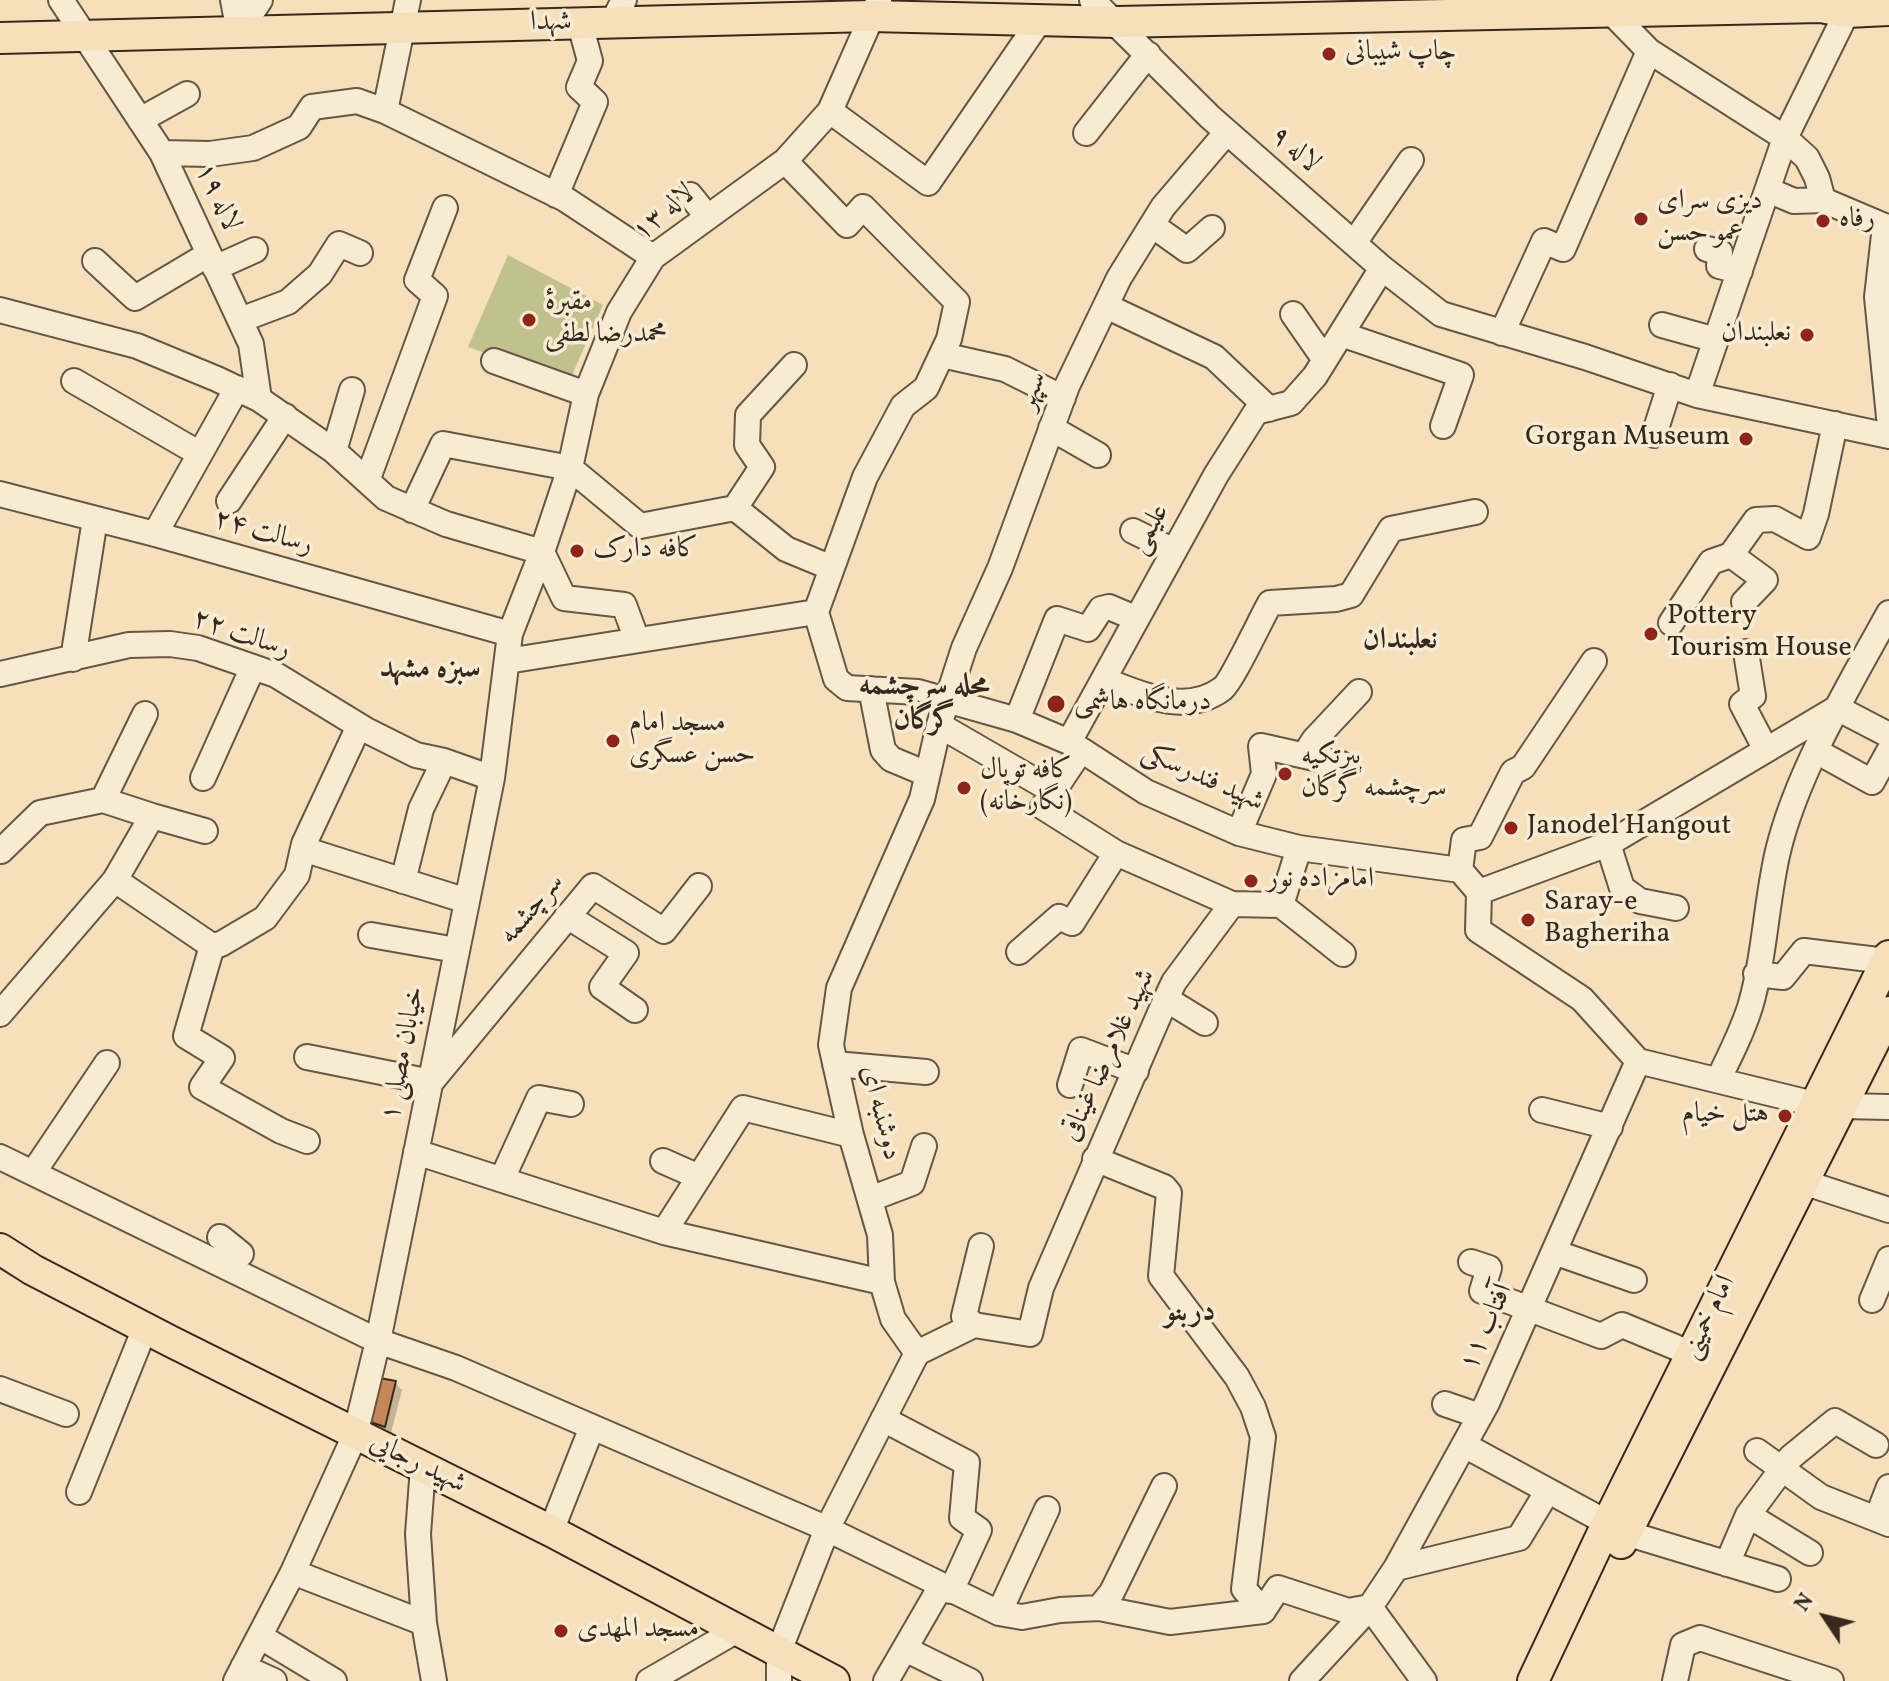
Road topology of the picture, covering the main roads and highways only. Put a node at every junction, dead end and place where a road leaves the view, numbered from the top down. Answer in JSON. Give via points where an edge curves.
{"nodes":[{"id":1,"x":1717,"y":5,"type":"edge"},
{"id":2,"x":1534,"y":7,"type":"edge"},
{"id":3,"x":1839,"y":7,"type":"edge"},
{"id":4,"x":875,"y":8,"type":"edge"},
{"id":5,"x":1251,"y":10,"type":"edge"},
{"id":6,"x":1889,"y":10,"type":"edge"},
{"id":7,"x":618,"y":12,"type":"edge"},
{"id":8,"x":406,"y":14,"type":"edge"},
{"id":9,"x":0,"y":38,"type":"edge"},
{"id":10,"x":1888,"y":959,"type":"edge"},
{"id":11,"x":1889,"y":1012,"type":"edge"},
{"id":12,"x":1831,"y":1108,"type":"junction"},
{"id":13,"x":0,"y":1249,"type":"edge"},
{"id":14,"x":33,"y":1270,"type":"junction"},
{"id":15,"x":0,"y":1281,"type":"edge"},
{"id":16,"x":1617,"y":1528,"type":"junction"},
{"id":17,"x":779,"y":1666,"type":"edge"},
{"id":18,"x":834,"y":1681,"type":"edge"},
{"id":19,"x":1533,"y":1681,"type":"edge"},
{"id":20,"x":1552,"y":1681,"type":"edge"}],
"edges":[{"from":1,"to":2,"type":"main road","name":"شهدا","via":[[1611,12]]},
{"from":1,"to":3,"type":"main road","name":"شهدا"},
{"from":2,"to":5,"type":"main road","name":"شهدا"},
{"from":3,"to":6,"type":"main road","name":"شهدا"},
{"from":4,"to":5,"type":"main road","name":"شهدا","via":[[1117,22]]},
{"from":4,"to":7,"type":"main road","name":"شهدا"},
{"from":7,"to":8,"type":"main road","name":"شهدا","via":[[580,24]]},
{"from":8,"to":9,"type":"main road","name":"شهدا","via":[[239,32]]},
{"from":10,"to":12,"type":"main road","name":"امام خمینی"},
{"from":11,"to":12,"type":"main road","name":"امام خمینی"},
{"from":12,"to":16,"type":"main road","name":"امام خمینی","via":[[1803,1182]]},
{"from":12,"to":16,"type":"main road","name":"امام خمینی","via":[[1692,1354]]},
{"from":13,"to":14,"type":"main road","name":"شهید رجایی"},
{"from":14,"to":15,"type":"main road"},
{"from":14,"to":17,"type":"main road","name":"شهید رجایی","via":[[739,1629]]},
{"from":16,"to":19,"type":"main road","name":"امام خمینی"},
{"from":16,"to":20,"type":"main road","name":"امام خمینی"},
{"from":17,"to":18,"type":"main road","name":"شهید رجایی"}]}
